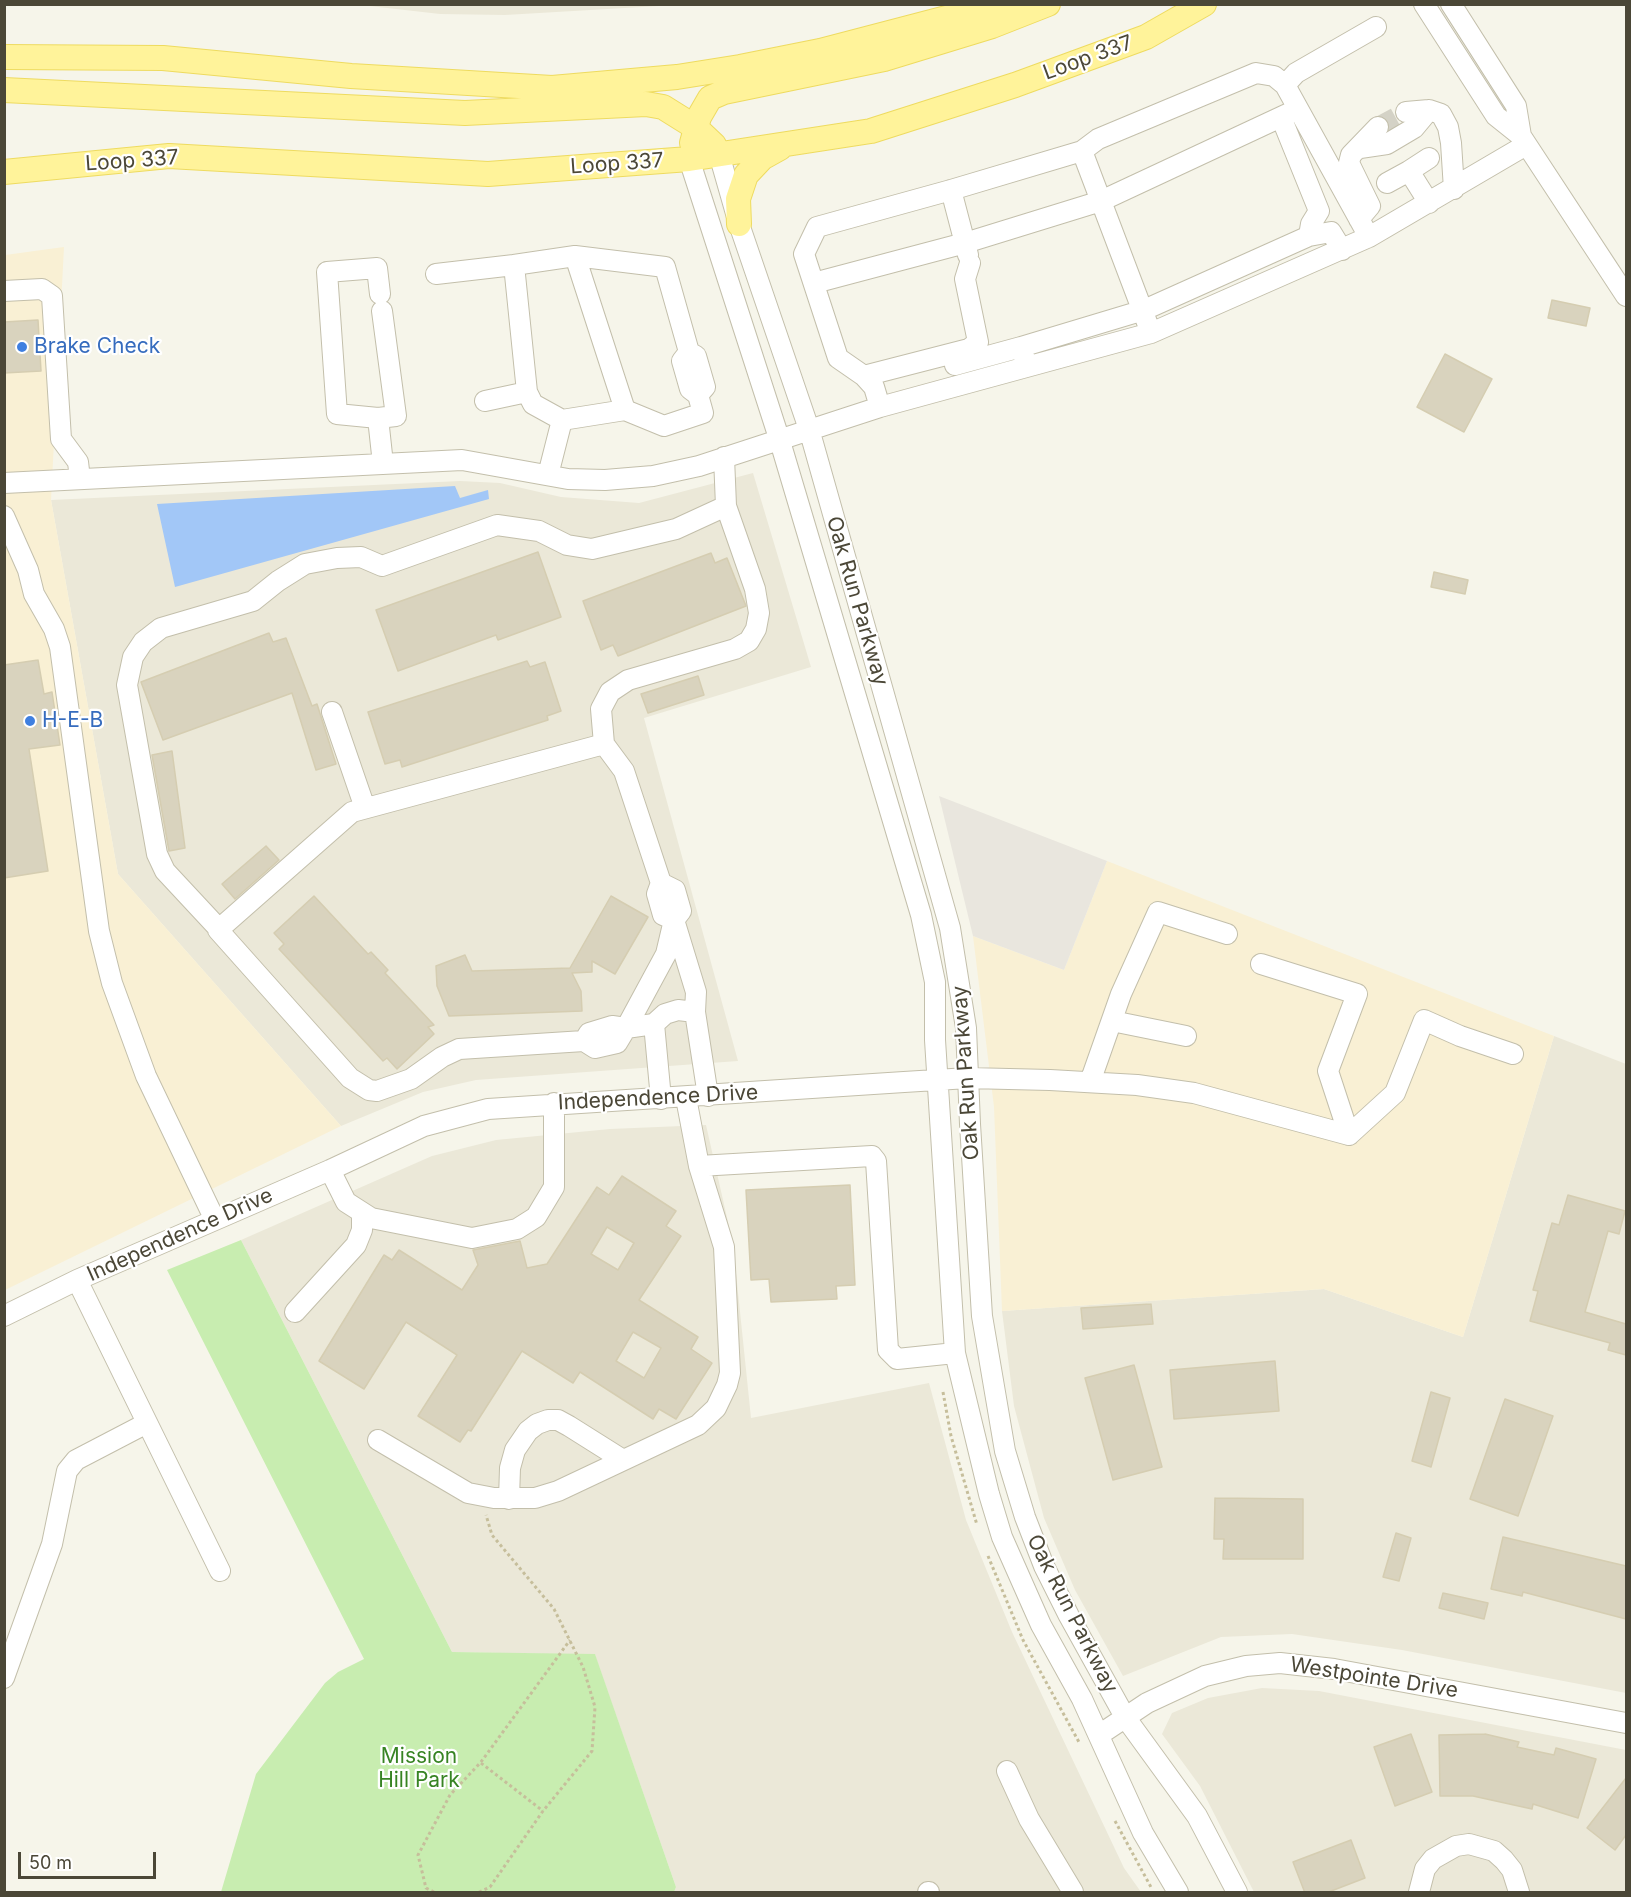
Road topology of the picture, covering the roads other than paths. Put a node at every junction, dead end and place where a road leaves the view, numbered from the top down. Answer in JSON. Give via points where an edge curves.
{"nodes":[{"id":1,"x":1000,"y":4,"type":"edge"},
{"id":2,"x":1048,"y":4,"type":"edge"},
{"id":3,"x":1204,"y":4,"type":"edge"},
{"id":4,"x":1424,"y":4,"type":"edge"},
{"id":5,"x":1451,"y":4,"type":"edge"},
{"id":6,"x":1376,"y":27,"type":"dead end"},
{"id":7,"x":4,"y":57,"type":"edge"},
{"id":8,"x":1285,"y":85,"type":"junction"},
{"id":9,"x":4,"y":90,"type":"edge"},
{"id":10,"x":1429,"y":110,"type":"junction"},
{"id":11,"x":1406,"y":112,"type":"tunnel mouth"},
{"id":12,"x":1290,"y":113,"type":"junction"},
{"id":13,"x":695,"y":127,"type":"junction"},
{"id":14,"x":1378,"y":128,"type":"tunnel mouth"},
{"id":15,"x":1523,"y":140,"type":"junction"},
{"id":16,"x":787,"y":144,"type":"junction"},
{"id":17,"x":1360,"y":148,"type":"junction"},
{"id":18,"x":1082,"y":151,"type":"junction"},
{"id":19,"x":719,"y":154,"type":"junction"},
{"id":20,"x":1429,"y":158,"type":"dead end"},
{"id":21,"x":689,"y":159,"type":"junction"},
{"id":22,"x":1408,"y":171,"type":"junction"},
{"id":23,"x":4,"y":172,"type":"edge"},
{"id":24,"x":1387,"y":183,"type":"dead end"},
{"id":25,"x":1454,"y":189,"type":"junction"},
{"id":26,"x":951,"y":190,"type":"junction"},
{"id":27,"x":1101,"y":201,"type":"junction"},
{"id":28,"x":1429,"y":203,"type":"junction"},
{"id":29,"x":1359,"y":219,"type":"junction"},
{"id":30,"x":739,"y":224,"type":"junction"},
{"id":31,"x":1309,"y":236,"type":"junction"},
{"id":32,"x":1370,"y":237,"type":"junction"},
{"id":33,"x":965,"y":243,"type":"junction"},
{"id":34,"x":1342,"y":250,"type":"junction"},
{"id":35,"x":575,"y":256,"type":"junction"},
{"id":36,"x":970,"y":263,"type":"junction"},
{"id":37,"x":514,"y":265,"type":"junction"},
{"id":38,"x":436,"y":274,"type":"dead end"},
{"id":39,"x":814,"y":284,"type":"junction"},
{"id":40,"x":4,"y":291,"type":"edge"},
{"id":41,"x":1626,"y":296,"type":"edge"},
{"id":42,"x":1144,"y":310,"type":"junction"},
{"id":43,"x":1151,"y":333,"type":"junction"},
{"id":44,"x":1021,"y":347,"type":"junction"},
{"id":45,"x":994,"y":355,"type":"junction"},
{"id":46,"x":1028,"y":368,"type":"junction"},
{"id":47,"x":869,"y":382,"type":"junction"},
{"id":48,"x":527,"y":392,"type":"junction"},
{"id":49,"x":485,"y":400,"type":"dead end"},
{"id":50,"x":880,"y":407,"type":"junction"},
{"id":51,"x":625,"y":410,"type":"junction"},
{"id":52,"x":378,"y":418,"type":"junction"},
{"id":53,"x":561,"y":420,"type":"junction"},
{"id":54,"x":809,"y":429,"type":"junction"},
{"id":55,"x":779,"y":438,"type":"junction"},
{"id":56,"x":724,"y":458,"type":"junction"},
{"id":57,"x":383,"y":464,"type":"junction"},
{"id":58,"x":548,"y":476,"type":"junction"},
{"id":59,"x":80,"y":479,"type":"junction"},
{"id":60,"x":4,"y":483,"type":"edge"},
{"id":61,"x":726,"y":506,"type":"junction"},
{"id":62,"x":4,"y":516,"type":"edge"},
{"id":63,"x":332,"y":712,"type":"dead end"},
{"id":64,"x":603,"y":744,"type":"junction"},
{"id":65,"x":365,"y":808,"type":"junction"},
{"id":66,"x":674,"y":920,"type":"junction"},
{"id":67,"x":219,"y":929,"type":"junction"},
{"id":68,"x":1227,"y":934,"type":"dead end"},
{"id":69,"x":1261,"y":964,"type":"dead end"},
{"id":70,"x":695,"y":1012,"type":"junction"},
{"id":71,"x":1112,"y":1021,"type":"junction"},
{"id":72,"x":654,"y":1024,"type":"junction"},
{"id":73,"x":626,"y":1028,"type":"junction"},
{"id":74,"x":1186,"y":1036,"type":"dead end"},
{"id":75,"x":1513,"y":1054,"type":"dead end"},
{"id":76,"x":968,"y":1078,"type":"junction"},
{"id":77,"x":938,"y":1081,"type":"junction"},
{"id":78,"x":1090,"y":1082,"type":"junction"},
{"id":79,"x":708,"y":1096,"type":"junction"},
{"id":80,"x":686,"y":1098,"type":"junction"},
{"id":81,"x":661,"y":1099,"type":"junction"},
{"id":82,"x":554,"y":1103,"type":"junction"},
{"id":83,"x":1349,"y":1135,"type":"junction"},
{"id":84,"x":699,"y":1166,"type":"junction"},
{"id":85,"x":330,"y":1170,"type":"junction"},
{"id":86,"x":362,"y":1214,"type":"junction"},
{"id":87,"x":214,"y":1218,"type":"junction"},
{"id":88,"x":77,"y":1280,"type":"junction"},
{"id":89,"x":295,"y":1312,"type":"dead end"},
{"id":90,"x":4,"y":1316,"type":"edge"},
{"id":91,"x":955,"y":1353,"type":"junction"},
{"id":92,"x":147,"y":1423,"type":"junction"},
{"id":93,"x":378,"y":1440,"type":"dead end"},
{"id":94,"x":623,"y":1460,"type":"junction"},
{"id":95,"x":509,"y":1498,"type":"junction"},
{"id":96,"x":220,"y":1571,"type":"dead end"},
{"id":97,"x":5,"y":1674,"type":"edge"},
{"id":98,"x":1125,"y":1717,"type":"junction"},
{"id":99,"x":1626,"y":1723,"type":"edge"},
{"id":100,"x":1099,"y":1735,"type":"junction"},
{"id":101,"x":1007,"y":1771,"type":"dead end"},
{"id":102,"x":1073,"y":1893,"type":"edge"},
{"id":103,"x":1178,"y":1893,"type":"edge"},
{"id":104,"x":1237,"y":1893,"type":"edge"},
{"id":105,"x":1419,"y":1893,"type":"edge"},
{"id":106,"x":1519,"y":1893,"type":"edge"}],
"edges":[{"from":1,"to":7,"type":"main road","via":[[752,65],[552,87],[351,76],[163,58]]},
{"from":2,"to":13,"type":"main road","via":[[992,26],[884,59],[724,92],[710,98]]},
{"from":3,"to":16,"type":"main road","name":"Loop 337","via":[[1146,37],[1015,85],[871,131]]},
{"from":4,"to":15,"type":"street","via":[[1496,116]]},
{"from":5,"to":15,"type":"street","via":[[1516,106]]},
{"from":6,"to":8,"type":"street","via":[[1296,73]]},
{"from":8,"to":12,"type":"street"},
{"from":8,"to":18,"type":"street","via":[[1274,76],[1256,73],[1098,139]]},
{"from":9,"to":13,"type":"main road","via":[[465,113],[646,104],[663,107]]},
{"from":10,"to":11,"type":"street"},
{"from":10,"to":17,"type":"street","via":[[1414,128],[1387,144]]},
{"from":10,"to":25,"type":"street","via":[[1441,114],[1448,127]]},
{"from":12,"to":27,"type":"street"},
{"from":12,"to":29,"type":"street"},
{"from":12,"to":31,"type":"street","via":[[1319,211]]},
{"from":13,"to":19,"type":"main road"},
{"from":13,"to":21,"type":"main road"},
{"from":14,"to":17,"type":"street"},
{"from":15,"to":25,"type":"street"},
{"from":15,"to":41,"type":"street"},
{"from":16,"to":19,"type":"main road","name":"Loop 337"},
{"from":16,"to":30,"type":"main road","via":[[762,158],[746,175],[738,199]]},
{"from":17,"to":29,"type":"street","via":[[1351,155],[1349,163],[1370,206]]},
{"from":18,"to":26,"type":"street"},
{"from":18,"to":27,"type":"street"},
{"from":19,"to":21,"type":"main road","name":"Loop 337"},
{"from":19,"to":30,"type":"street","name":"Oak Run Parkway"},
{"from":20,"to":22,"type":"street"},
{"from":21,"to":23,"type":"main road","name":"Loop 337","via":[[488,174],[169,156]]},
{"from":21,"to":55,"type":"street","name":"Oak Run Parkway"},
{"from":22,"to":24,"type":"street"},
{"from":22,"to":28,"type":"street"},
{"from":25,"to":28,"type":"street"},
{"from":26,"to":33,"type":"street"},
{"from":26,"to":39,"type":"street","via":[[817,226],[804,254]]},
{"from":27,"to":33,"type":"street"},
{"from":27,"to":42,"type":"street"},
{"from":28,"to":32,"type":"street"},
{"from":29,"to":32,"type":"street"},
{"from":30,"to":54,"type":"street","name":"Oak Run Parkway"},
{"from":31,"to":34,"type":"street","via":[[1331,232]]},
{"from":31,"to":42,"type":"street"},
{"from":32,"to":34,"type":"street"},
{"from":33,"to":36,"type":"street"},
{"from":33,"to":39,"type":"street"},
{"from":34,"to":43,"type":"street"},
{"from":35,"to":37,"type":"street"},
{"from":35,"to":51,"type":"street"},
{"from":35,"to":51,"type":"street","via":[[665,267],[689,352],[682,361],[690,389],[698,395],[703,413],[664,426]]},
{"from":36,"to":45,"type":"street"},
{"from":36,"to":47,"type":"street","via":[[965,279],[978,342],[969,349]]},
{"from":37,"to":38,"type":"street"},
{"from":37,"to":48,"type":"street"},
{"from":39,"to":47,"type":"street","via":[[838,358]]},
{"from":40,"to":59,"type":"street","via":[[42,289],[52,296],[60,439],[78,462]]},
{"from":42,"to":43,"type":"street"},
{"from":42,"to":44,"type":"street"},
{"from":43,"to":46,"type":"street"},
{"from":44,"to":45,"type":"street"},
{"from":44,"to":46,"type":"street"},
{"from":45,"to":47,"type":"street"},
{"from":46,"to":50,"type":"street"},
{"from":47,"to":50,"type":"street"},
{"from":48,"to":49,"type":"street"},
{"from":48,"to":53,"type":"street","via":[[533,404]]},
{"from":50,"to":54,"type":"street"},
{"from":51,"to":53,"type":"street"},
{"from":52,"to":52,"type":"street","via":[[337,414],[327,272],[377,268],[396,416]]},
{"from":52,"to":57,"type":"street"},
{"from":53,"to":58,"type":"street"},
{"from":54,"to":55,"type":"street"},
{"from":54,"to":76,"type":"street","name":"Oak Run Parkway","via":[[950,928],[966,1028]]},
{"from":55,"to":56,"type":"street"},
{"from":55,"to":77,"type":"street","name":"Oak Run Parkway","via":[[921,915],[935,982]]},
{"from":56,"to":58,"type":"street","via":[[653,476],[605,480]]},
{"from":56,"to":61,"type":"street"},
{"from":57,"to":58,"type":"street","via":[[462,460]]},
{"from":57,"to":59,"type":"street"},
{"from":59,"to":60,"type":"street"},
{"from":61,"to":64,"type":"street","via":[[755,589],[759,613],[756,630],[749,641],[735,649],[628,680],[610,692],[601,709]]},
{"from":61,"to":67,"type":"street","via":[[676,529],[592,549],[567,545],[539,531],[497,525],[382,566],[361,557],[305,564],[253,601],[161,628],[143,642],[133,657],[128,685],[157,854],[165,871]]},
{"from":62,"to":87,"type":"street","via":[[28,570],[34,594],[60,647],[99,931],[112,983],[146,1076]]},
{"from":63,"to":65,"type":"street"},
{"from":64,"to":65,"type":"street"},
{"from":64,"to":66,"type":"street","via":[[624,771],[662,883],[657,894],[663,915]]},
{"from":65,"to":67,"type":"street","via":[[352,812]]},
{"from":66,"to":70,"type":"street","via":[[696,992]]},
{"from":66,"to":73,"type":"street","via":[[666,954]]},
{"from":67,"to":73,"type":"street","via":[[350,1078],[377,1092],[411,1079],[459,1049],[585,1041],[589,1033],[612,1026]]},
{"from":68,"to":71,"type":"street","via":[[1158,912],[1120,994]]},
{"from":69,"to":83,"type":"street","via":[[1357,994],[1328,1071]]},
{"from":70,"to":72,"type":"street","via":[[678,1010],[665,1014]]},
{"from":70,"to":79,"type":"street"},
{"from":71,"to":74,"type":"street"},
{"from":71,"to":78,"type":"street"},
{"from":72,"to":73,"type":"street"},
{"from":72,"to":81,"type":"street"},
{"from":75,"to":83,"type":"street","via":[[1424,1020],[1395,1093]]},
{"from":76,"to":77,"type":"street","name":"Independence Drive"},
{"from":76,"to":78,"type":"street","name":"Independence Drive"},
{"from":76,"to":98,"type":"street","name":"Oak Run Parkway","via":[[982,1316],[1005,1451],[1044,1566]]},
{"from":77,"to":79,"type":"street","name":"Independence Drive"},
{"from":77,"to":91,"type":"street","name":"Oak Run Parkway"},
{"from":78,"to":83,"type":"street","name":"Independence Drive","via":[[1194,1093]]},
{"from":79,"to":80,"type":"street","name":"Independence Drive"},
{"from":80,"to":81,"type":"street","name":"Independence Drive"},
{"from":80,"to":84,"type":"street"},
{"from":81,"to":82,"type":"street","name":"Independence Drive"},
{"from":82,"to":85,"type":"street","name":"Independence Drive","via":[[488,1109],[444,1119]]},
{"from":82,"to":86,"type":"street","via":[[554,1187],[536,1217],[517,1229],[472,1238]]},
{"from":84,"to":91,"type":"street","via":[[872,1156],[876,1161],[888,1350],[897,1359]]},
{"from":84,"to":94,"type":"street","via":[[724,1247],[730,1360],[727,1385],[716,1408],[698,1425]]},
{"from":85,"to":86,"type":"street","via":[[346,1202]]},
{"from":85,"to":87,"type":"street","name":"Independence Drive"},
{"from":86,"to":89,"type":"street","via":[[362,1230],[356,1245]]},
{"from":87,"to":88,"type":"street","name":"Independence Drive"},
{"from":88,"to":90,"type":"street","name":"Independence Drive"},
{"from":88,"to":92,"type":"street"},
{"from":91,"to":100,"type":"street","name":"Oak Run Parkway","via":[[1002,1536],[1041,1625]]},
{"from":92,"to":96,"type":"street"},
{"from":92,"to":97,"type":"street","via":[[76,1460],[67,1471],[52,1544]]},
{"from":93,"to":95,"type":"street","via":[[456,1488],[480,1496]]},
{"from":94,"to":95,"type":"street","via":[[546,1496]]},
{"from":94,"to":95,"type":"street","via":[[558,1420],[548,1420],[528,1431],[515,1450]]},
{"from":98,"to":99,"type":"street","name":"Westpointe Drive","via":[[1205,1676],[1280,1663],[1334,1669]]},
{"from":98,"to":100,"type":"street","name":"Westpointe Drive"},
{"from":98,"to":104,"type":"street","name":"Oak Run Parkway","via":[[1197,1816]]},
{"from":100,"to":103,"type":"street","name":"Oak Run Parkway","via":[[1143,1833]]},
{"from":101,"to":102,"type":"street","via":[[1029,1819]]},
{"from":105,"to":106,"type":"street","via":[[1425,1869],[1433,1859],[1456,1846],[1469,1844],[1494,1851],[1504,1860],[1512,1870]]}]}
